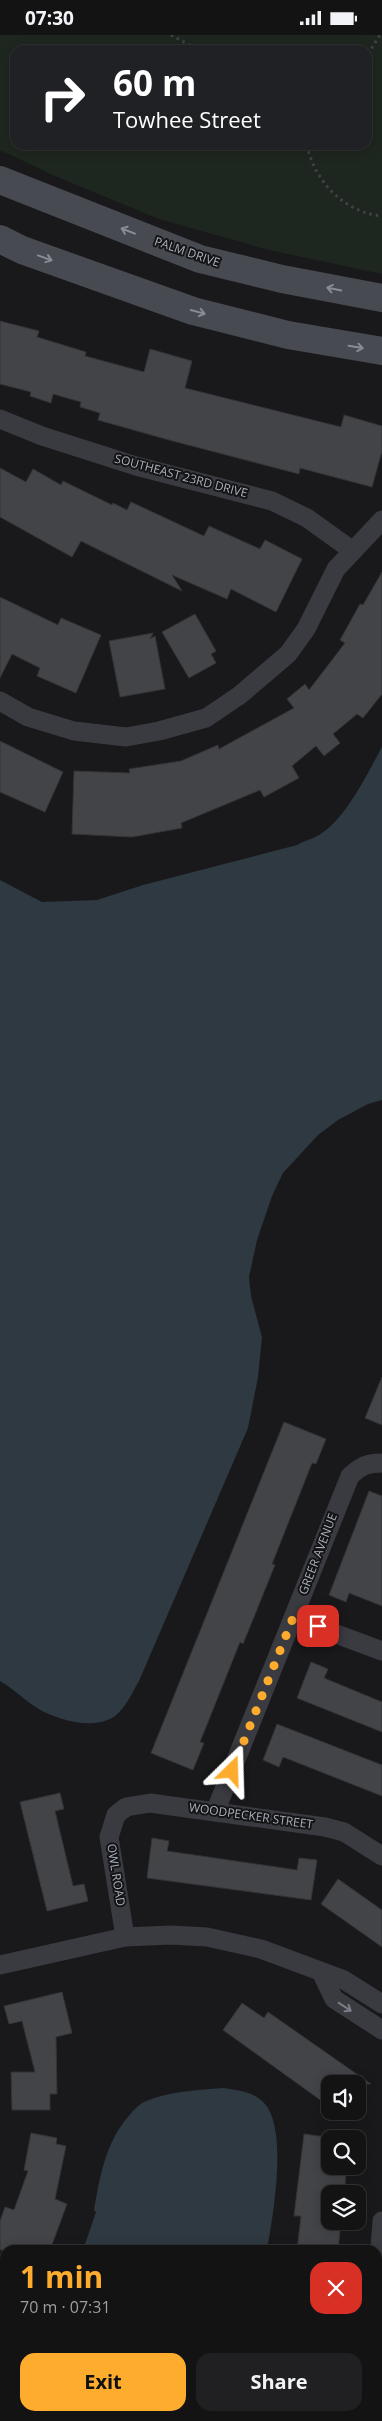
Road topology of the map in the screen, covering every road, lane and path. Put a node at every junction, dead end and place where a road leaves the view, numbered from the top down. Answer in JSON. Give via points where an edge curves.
{"nodes":[{"id":1,"x":171,"y":35,"type":"edge"},
{"id":2,"x":380,"y":35,"type":"edge"},
{"id":3,"x":190,"y":45,"type":"edge"},
{"id":4,"x":372,"y":48,"type":"edge"},
{"id":5,"x":308,"y":150,"type":"edge"},
{"id":6,"x":0,"y":180,"type":"edge"},
{"id":7,"x":382,"y":217,"type":"edge"},
{"id":8,"x":0,"y":239,"type":"edge"},
{"id":9,"x":382,"y":298,"type":"edge"},
{"id":10,"x":382,"y":351,"type":"edge"},
{"id":11,"x":0,"y":419,"type":"edge"},
{"id":12,"x":382,"y":520,"type":"edge"},
{"id":13,"x":353,"y":551,"type":"junction"},
{"id":14,"x":0,"y":701,"type":"edge"},
{"id":15,"x":382,"y":1463,"type":"edge"},
{"id":16,"x":293,"y":1618,"type":"junction"},
{"id":17,"x":382,"y":1651,"type":"edge"},
{"id":18,"x":215,"y":1812,"type":"junction"},
{"id":19,"x":116,"y":1815,"type":"joint"},
{"id":20,"x":382,"y":1856,"type":"edge"},
{"id":21,"x":125,"y":1937,"type":"junction"},
{"id":22,"x":0,"y":1965,"type":"edge"},
{"id":23,"x":321,"y":1972,"type":"junction"},
{"id":24,"x":382,"y":2004,"type":"edge"},
{"id":25,"x":382,"y":2030,"type":"edge"},
{"id":26,"x":382,"y":2221,"type":"edge"},
{"id":27,"x":380,"y":2245,"type":"edge"}],
"edges":[{"from":1,"to":3,"type":"path"},
{"from":2,"to":4,"type":"path"},
{"from":5,"to":7,"type":"path","via":[[310,161],[331,193],[367,215]]},
{"from":9,"to":6,"type":"main road","name":"PALM DRIVE","one_way":true,"via":[[200,259]]},
{"from":8,"to":10,"type":"main road","one_way":true,"via":[[22,250],[193,311],[288,335]]},
{"from":11,"to":13,"type":"street","name":"SOUTHEAST 23RD DRIVE","via":[[136,466],[272,501],[307,518]]},
{"from":12,"to":13,"type":"street"},
{"from":13,"to":14,"type":"street","via":[[336,569],[306,629],[288,654],[240,695],[206,718],[126,737],[74,731],[28,717]]},
{"from":15,"to":16,"type":"street","name":"GREER AVENUE","via":[[360,1466],[350,1476]]},
{"from":16,"to":17,"type":"street"},
{"from":16,"to":18,"type":"street","name":"GREER AVENUE"},
{"from":18,"to":19,"type":"street","name":"WOODPECKER STREET","via":[[150,1803],[126,1807]]},
{"from":18,"to":20,"type":"street","name":"WOODPECKER STREET","via":[[325,1827],[344,1833]]},
{"from":19,"to":21,"type":"street","name":"OWL ROAD","via":[[109,1837]]},
{"from":21,"to":22,"type":"street"},
{"from":21,"to":23,"type":"street","via":[[208,1937],[261,1949]]},
{"from":23,"to":24,"type":"street","via":[[344,1980]]},
{"from":23,"to":25,"type":"street","one_way":true,"via":[[334,1999]]},
{"from":26,"to":27,"type":"street"}]}
